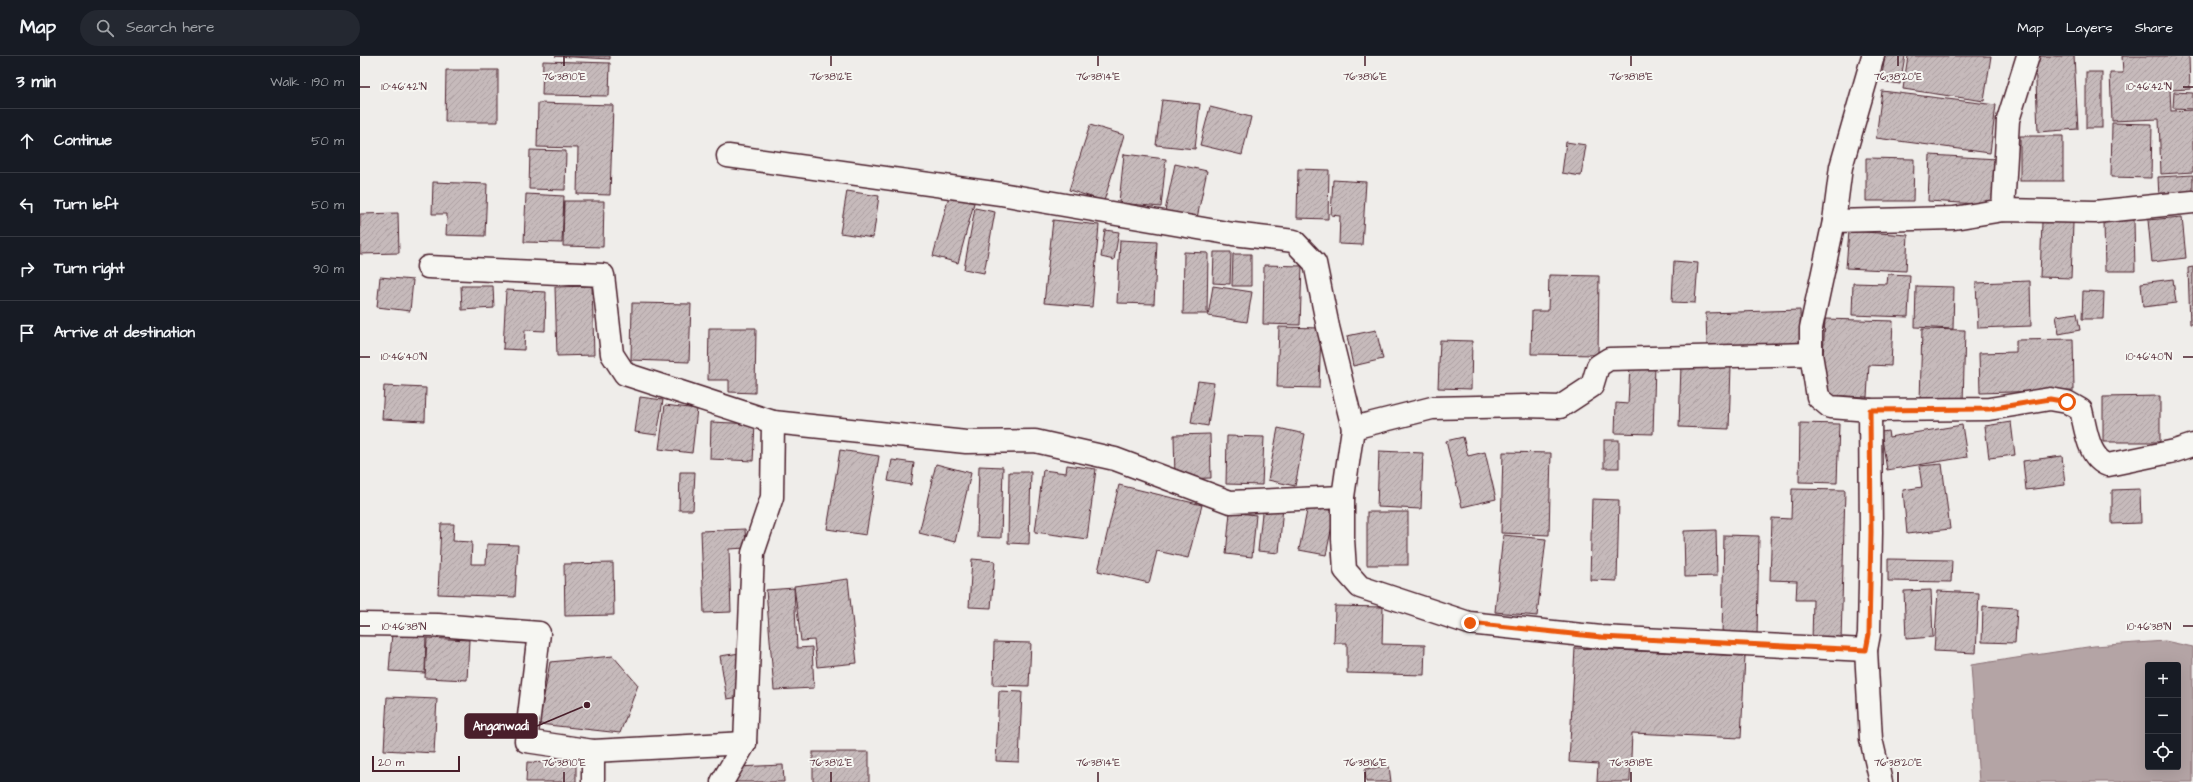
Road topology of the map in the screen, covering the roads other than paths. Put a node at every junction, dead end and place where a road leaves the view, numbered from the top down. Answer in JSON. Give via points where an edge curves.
{"nodes":[{"id":1,"x":1873,"y":56,"type":"edge"},
{"id":2,"x":2028,"y":56,"type":"edge"},
{"id":3,"x":728,"y":156,"type":"dead end"},
{"id":4,"x":2193,"y":202,"type":"edge"},
{"id":5,"x":2002,"y":210,"type":"junction"},
{"id":6,"x":1834,"y":221,"type":"junction"},
{"id":7,"x":428,"y":267,"type":"dead end"},
{"id":8,"x":1811,"y":354,"type":"junction"},
{"id":9,"x":1870,"y":410,"type":"junction"},
{"id":10,"x":773,"y":422,"type":"junction"},
{"id":11,"x":1353,"y":428,"type":"junction"},
{"id":12,"x":2193,"y":446,"type":"edge"},
{"id":13,"x":1343,"y":497,"type":"junction"},
{"id":14,"x":360,"y":624,"type":"edge"},
{"id":15,"x":1866,"y":650,"type":"junction"},
{"id":16,"x":745,"y":743,"type":"junction"},
{"id":17,"x":593,"y":751,"type":"junction"},
{"id":18,"x":593,"y":782,"type":"edge"},
{"id":19,"x":722,"y":782,"type":"edge"},
{"id":20,"x":1881,"y":782,"type":"edge"}],
"edges":[{"from":1,"to":6,"type":"street","via":[[1841,167]]},
{"from":2,"to":5,"type":"street","via":[[2008,120]]},
{"from":3,"to":11,"type":"street","via":[[1001,194],[1233,234],[1294,241],[1315,263]]},
{"from":4,"to":5,"type":"street","via":[[2095,212]]},
{"from":5,"to":6,"type":"street","via":[[1954,218]]},
{"from":6,"to":8,"type":"street","via":[[1811,328]]},
{"from":7,"to":10,"type":"street","via":[[603,275],[612,354],[625,374]]},
{"from":8,"to":9,"type":"street","via":[[1818,397],[1830,407]]},
{"from":8,"to":11,"type":"street","via":[[1609,359],[1598,366],[1592,386],[1560,407],[1432,408]]},
{"from":9,"to":12,"type":"street","via":[[1989,409],[2050,399],[2067,402],[2081,410],[2093,453],[2100,462],[2108,465]]},
{"from":9,"to":15,"type":"street","via":[[1871,532],[1869,634]]},
{"from":10,"to":13,"type":"street","via":[[966,442],[1035,441],[1115,459],[1230,502]]},
{"from":10,"to":16,"type":"street","via":[[772,497],[753,553]]},
{"from":11,"to":13,"type":"street"},
{"from":13,"to":15,"type":"street","via":[[1345,570],[1360,587],[1470,623],[1601,637]]},
{"from":14,"to":17,"type":"street","via":[[539,633],[526,741]]},
{"from":15,"to":20,"type":"street","via":[[1871,739]]},
{"from":16,"to":17,"type":"street"},
{"from":16,"to":19,"type":"street"},
{"from":17,"to":18,"type":"street"}]}
